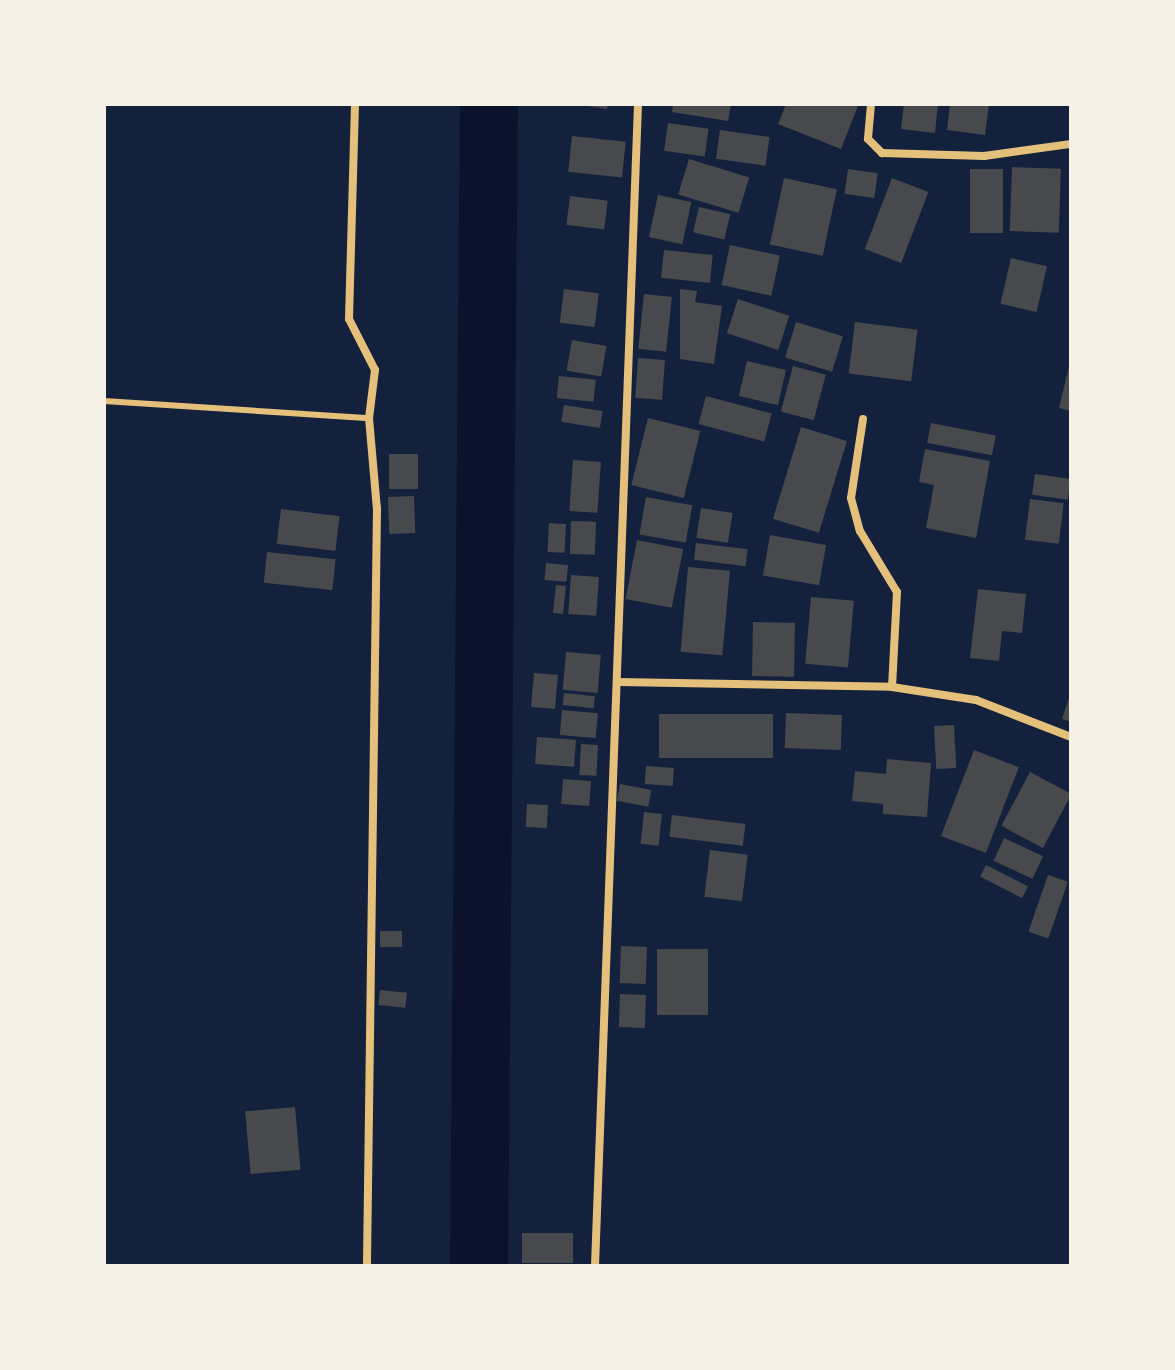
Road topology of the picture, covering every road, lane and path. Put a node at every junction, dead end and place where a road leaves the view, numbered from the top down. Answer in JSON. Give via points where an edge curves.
{"nodes":[{"id":1,"x":355,"y":104,"type":"edge"},
{"id":2,"x":638,"y":104,"type":"edge"},
{"id":3,"x":871,"y":104,"type":"edge"},
{"id":4,"x":1071,"y":144,"type":"edge"},
{"id":5,"x":104,"y":401,"type":"edge"},
{"id":6,"x":369,"y":418,"type":"junction"},
{"id":7,"x":863,"y":419,"type":"dead end"},
{"id":8,"x":618,"y":682,"type":"junction"},
{"id":9,"x":892,"y":687,"type":"junction"},
{"id":10,"x":1071,"y":737,"type":"edge"},
{"id":11,"x":367,"y":1266,"type":"edge"},
{"id":12,"x":595,"y":1266,"type":"edge"}],
"edges":[{"from":1,"to":6,"type":"street","via":[[349,319],[375,370]]},
{"from":2,"to":8,"type":"street"},
{"from":3,"to":4,"type":"street","via":[[868,139],[882,153],[984,156]]},
{"from":5,"to":6,"type":"lane"},
{"from":6,"to":11,"type":"street","via":[[377,524]]},
{"from":7,"to":9,"type":"street","via":[[851,498],[860,531],[897,592]]},
{"from":8,"to":9,"type":"street"},
{"from":8,"to":12,"type":"street"},
{"from":9,"to":10,"type":"street","via":[[976,700]]}]}
